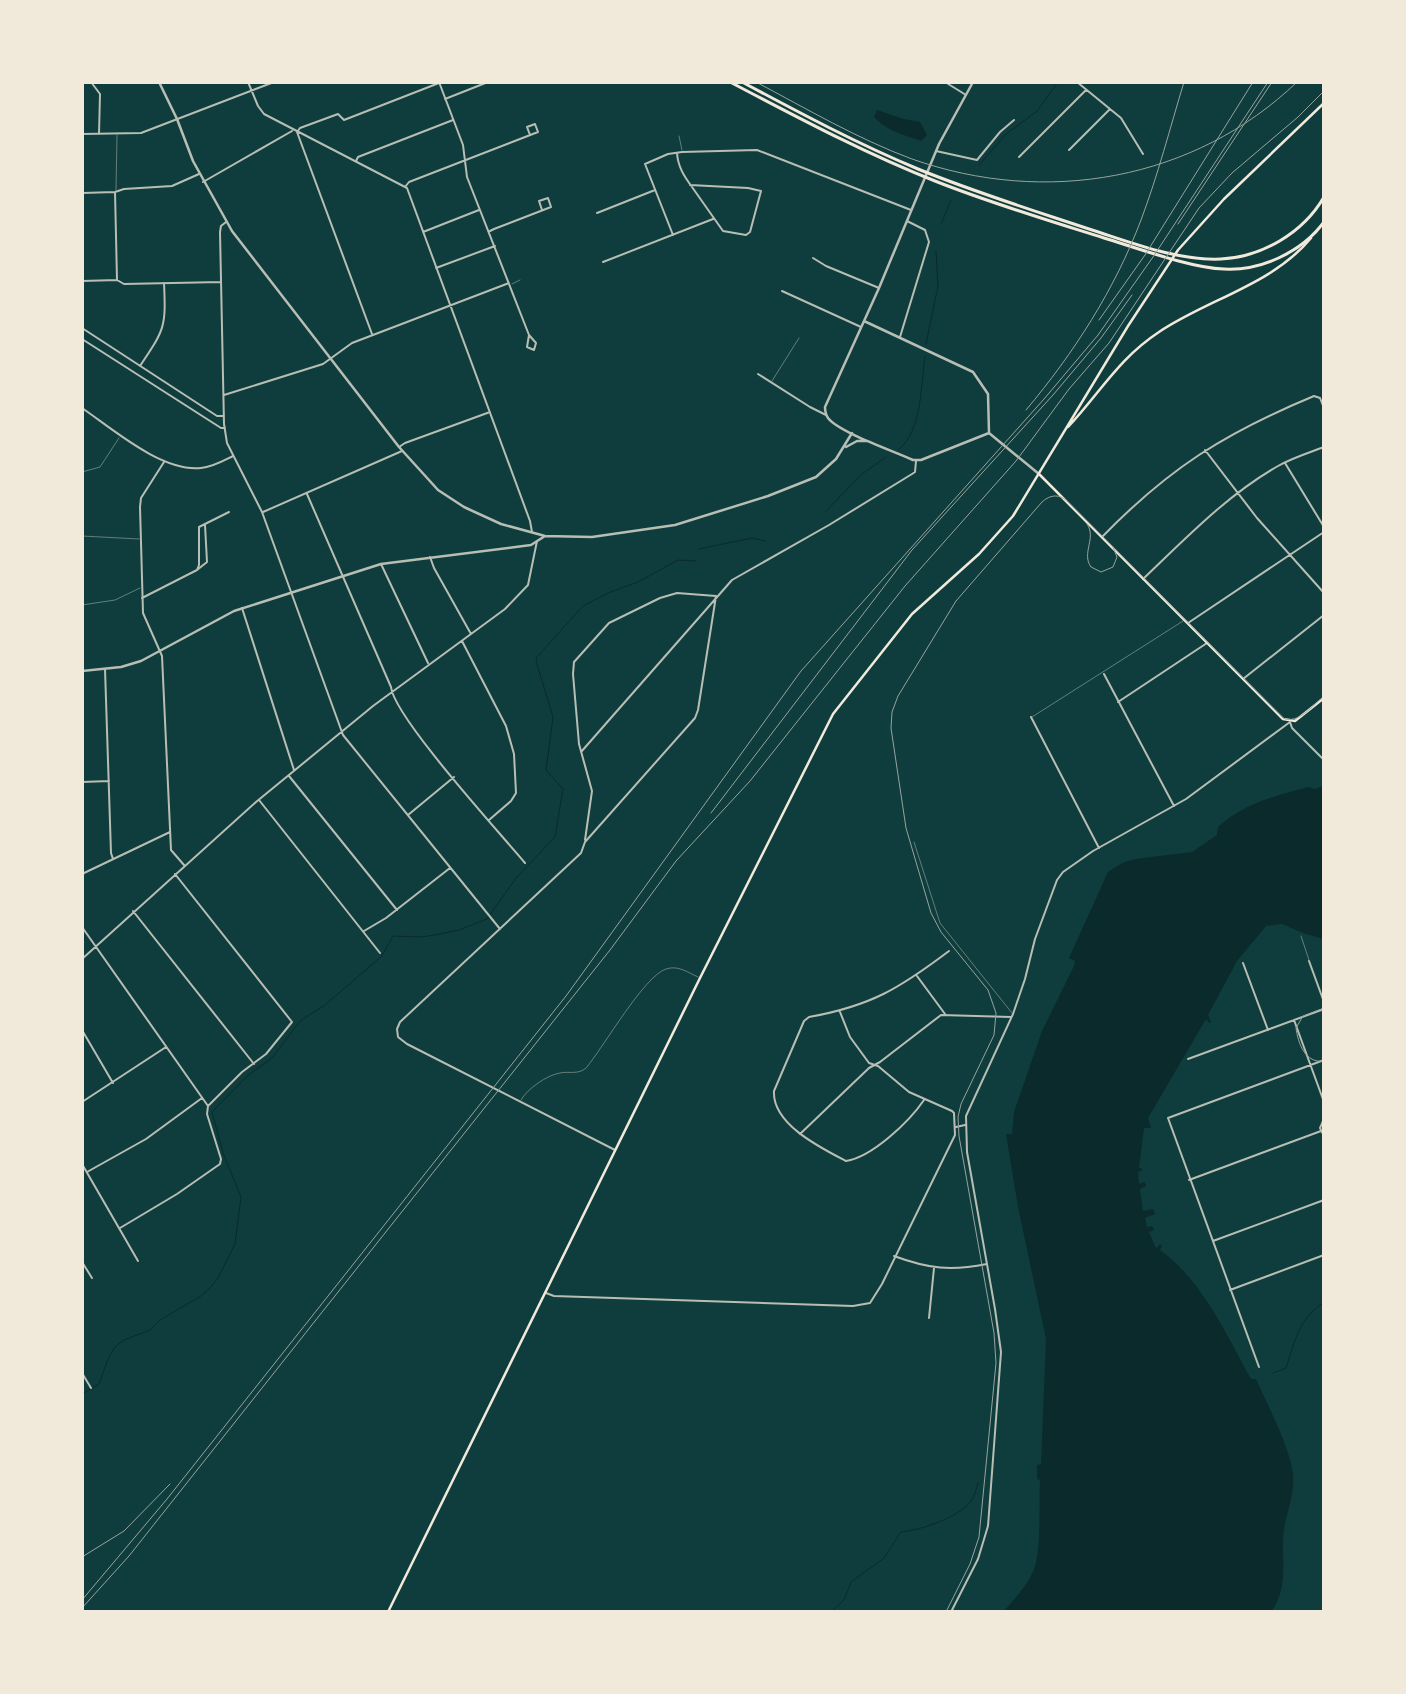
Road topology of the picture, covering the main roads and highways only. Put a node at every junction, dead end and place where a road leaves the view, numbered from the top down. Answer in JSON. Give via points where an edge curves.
{"nodes":[{"id":1,"x":730,"y":82,"type":"edge"},
{"id":2,"x":742,"y":82,"type":"edge"},
{"id":3,"x":1324,"y":103,"type":"edge"},
{"id":4,"x":916,"y":171,"type":"junction"},
{"id":5,"x":1324,"y":197,"type":"edge"},
{"id":6,"x":1061,"y":222,"type":"junction"},
{"id":7,"x":1324,"y":222,"type":"edge"},
{"id":8,"x":1320,"y":228,"type":"junction"},
{"id":9,"x":1066,"y":430,"type":"junction"},
{"id":10,"x":1039,"y":474,"type":"junction"},
{"id":11,"x":1324,"y":698,"type":"edge"},
{"id":12,"x":388,"y":1612,"type":"edge"}],
"edges":[{"from":1,"to":4,"type":"main road","via":[[844,141]]},
{"from":2,"to":4,"type":"main road"},
{"from":3,"to":9,"type":"main road","via":[[1224,199],[1178,250]]},
{"from":4,"to":6,"type":"main road"},
{"from":4,"to":6,"type":"main road","via":[[934,181]]},
{"from":5,"to":6,"type":"main road","via":[[1306,220],[1280,240],[1253,253],[1223,259],[1182,256]]},
{"from":6,"to":8,"type":"main road","via":[[1192,264],[1225,270],[1257,266],[1273,260],[1299,246]]},
{"from":7,"to":8,"type":"main road"},
{"from":8,"to":9,"type":"main road","via":[[1306,244],[1269,273],[1185,316],[1146,341],[1109,376]]},
{"from":9,"to":10,"type":"main road"},
{"from":10,"to":11,"type":"main road","via":[[1283,719],[1297,720]]},
{"from":10,"to":12,"type":"main road","via":[[1000,532],[912,614],[833,714]]}]}
